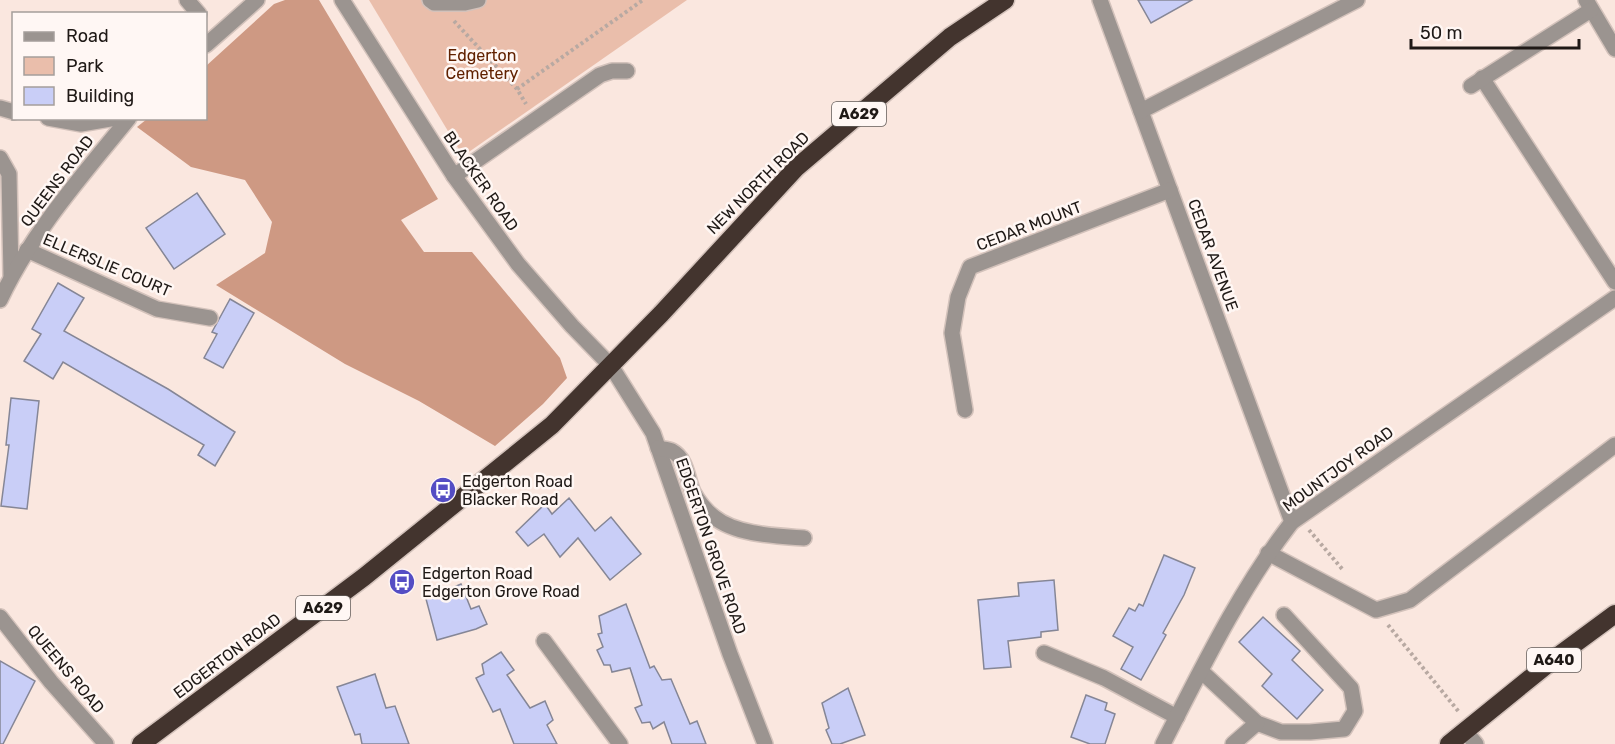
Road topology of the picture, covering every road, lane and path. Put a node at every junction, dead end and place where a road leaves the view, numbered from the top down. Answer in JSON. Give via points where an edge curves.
{"nodes":[{"id":1,"x":187,"y":0,"type":"edge"},
{"id":2,"x":256,"y":0,"type":"edge"},
{"id":3,"x":342,"y":0,"type":"edge"},
{"id":4,"x":478,"y":0,"type":"edge"},
{"id":5,"x":643,"y":0,"type":"edge"},
{"id":6,"x":1005,"y":0,"type":"edge"},
{"id":7,"x":1100,"y":0,"type":"edge"},
{"id":8,"x":1358,"y":0,"type":"edge"},
{"id":9,"x":432,"y":1,"type":"edge"},
{"id":10,"x":1589,"y":5,"type":"edge"},
{"id":11,"x":197,"y":12,"type":"edge"},
{"id":12,"x":207,"y":22,"type":"edge"},
{"id":13,"x":217,"y":34,"type":"junction"},
{"id":14,"x":207,"y":44,"type":"edge"},
{"id":15,"x":1615,"y":49,"type":"edge"},
{"id":16,"x":627,"y":71,"type":"dead end"},
{"id":17,"x":1142,"y":111,"type":"junction"},
{"id":18,"x":59,"y":120,"type":"edge"},
{"id":19,"x":104,"y":120,"type":"edge"},
{"id":20,"x":127,"y":120,"type":"edge"},
{"id":21,"x":0,"y":158,"type":"edge"},
{"id":22,"x":454,"y":176,"type":"junction"},
{"id":23,"x":1170,"y":190,"type":"junction"},
{"id":24,"x":27,"y":250,"type":"junction"},
{"id":25,"x":11,"y":276,"type":"junction"},
{"id":26,"x":1615,"y":282,"type":"edge"},
{"id":27,"x":1615,"y":297,"type":"edge"},
{"id":28,"x":0,"y":300,"type":"edge"},
{"id":29,"x":210,"y":318,"type":"dead end"},
{"id":30,"x":611,"y":366,"type":"junction"},
{"id":31,"x":965,"y":410,"type":"dead end"},
{"id":32,"x":1615,"y":445,"type":"edge"},
{"id":33,"x":658,"y":448,"type":"junction"},
{"id":34,"x":1295,"y":519,"type":"junction"},
{"id":35,"x":804,"y":538,"type":"dead end"},
{"id":36,"x":1268,"y":553,"type":"junction"},
{"id":37,"x":1348,"y":576,"type":"dead end"},
{"id":38,"x":1376,"y":610,"type":"junction"},
{"id":39,"x":1615,"y":614,"type":"edge"},
{"id":40,"x":1284,"y":615,"type":"dead end"},
{"id":41,"x":0,"y":617,"type":"edge"},
{"id":42,"x":544,"y":641,"type":"dead end"},
{"id":43,"x":1044,"y":654,"type":"dead end"},
{"id":44,"x":1201,"y":671,"type":"junction"},
{"id":45,"x":1177,"y":717,"type":"junction"},
{"id":46,"x":1257,"y":723,"type":"junction"},
{"id":47,"x":1471,"y":734,"type":"edge"},
{"id":48,"x":106,"y":744,"type":"edge"},
{"id":49,"x":141,"y":744,"type":"edge"},
{"id":50,"x":620,"y":744,"type":"edge"},
{"id":51,"x":765,"y":744,"type":"edge"},
{"id":52,"x":1163,"y":744,"type":"edge"},
{"id":53,"x":1233,"y":744,"type":"edge"},
{"id":54,"x":1449,"y":744,"type":"edge"}],
"edges":[{"from":1,"to":11,"type":"street"},
{"from":2,"to":13,"type":"street"},
{"from":3,"to":22,"type":"street","name":"BLACKER ROAD"},
{"from":4,"to":9,"type":"street"},
{"from":5,"to":9,"type":"path","via":[[517,89]]},
{"from":6,"to":30,"type":"highway","name":"NEW NORTH ROAD","number":"A629","via":[[950,37],[796,168]]},
{"from":7,"to":17,"type":"street","name":"CEDAR AVENUE"},
{"from":8,"to":17,"type":"street"},
{"from":10,"to":15,"type":"street"},
{"from":10,"to":26,"type":"street","via":[[1476,82]]},
{"from":12,"to":13,"type":"street"},
{"from":13,"to":14,"type":"street"},
{"from":16,"to":22,"type":"street","via":[[600,75]]},
{"from":17,"to":23,"type":"street","name":"CEDAR AVENUE"},
{"from":18,"to":19,"type":"street","via":[[81,124]]},
{"from":20,"to":24,"type":"street","name":"QUEENS ROAD"},
{"from":21,"to":25,"type":"street","via":[[9,174]]},
{"from":22,"to":30,"type":"street","name":"BLACKER ROAD","via":[[518,264]]},
{"from":23,"to":31,"type":"street","name":"CEDAR MOUNT","via":[[970,267],[958,297],[952,333]]},
{"from":23,"to":34,"type":"street","name":"CEDAR AVENUE"},
{"from":24,"to":25,"type":"street","name":"QUEENS ROAD"},
{"from":24,"to":29,"type":"street","name":"ELLERSLIE COURT","via":[[157,309]]},
{"from":25,"to":28,"type":"street","name":"QUEENS ROAD"},
{"from":27,"to":34,"type":"street","name":"MOUNTJOY ROAD"},
{"from":30,"to":33,"type":"street","name":"EDGERTON GROVE ROAD","via":[[654,433]]},
{"from":30,"to":49,"type":"highway","name":"EDGERTON ROAD","number":"A629","via":[[552,425],[382,562]]},
{"from":32,"to":38,"type":"street","via":[[1410,600]]},
{"from":33,"to":35,"type":"street","via":[[679,457],[692,490],[714,518],[763,535]]},
{"from":33,"to":51,"type":"street","name":"EDGERTON GROVE ROAD"},
{"from":34,"to":36,"type":"street","name":"MOUNTJOY ROAD"},
{"from":34,"to":37,"type":"path"},
{"from":36,"to":38,"type":"street"},
{"from":36,"to":44,"type":"street","name":"MOUNTJOY ROAD"},
{"from":38,"to":47,"type":"path"},
{"from":39,"to":47,"type":"highway","number":"A640","via":[[1554,659]]},
{"from":40,"to":46,"type":"street","via":[[1351,688],[1355,711],[1344,729],[1281,732]]},
{"from":41,"to":48,"type":"street","name":"QUEENS ROAD"},
{"from":42,"to":50,"type":"street"},
{"from":43,"to":45,"type":"street","via":[[1104,678]]},
{"from":44,"to":45,"type":"street","name":"MOUNTJOY ROAD"},
{"from":44,"to":46,"type":"street"},
{"from":45,"to":52,"type":"street","name":"MOUNTJOY ROAD"},
{"from":46,"to":53,"type":"street"},
{"from":47,"to":54,"type":"highway","number":"A640"}]}
